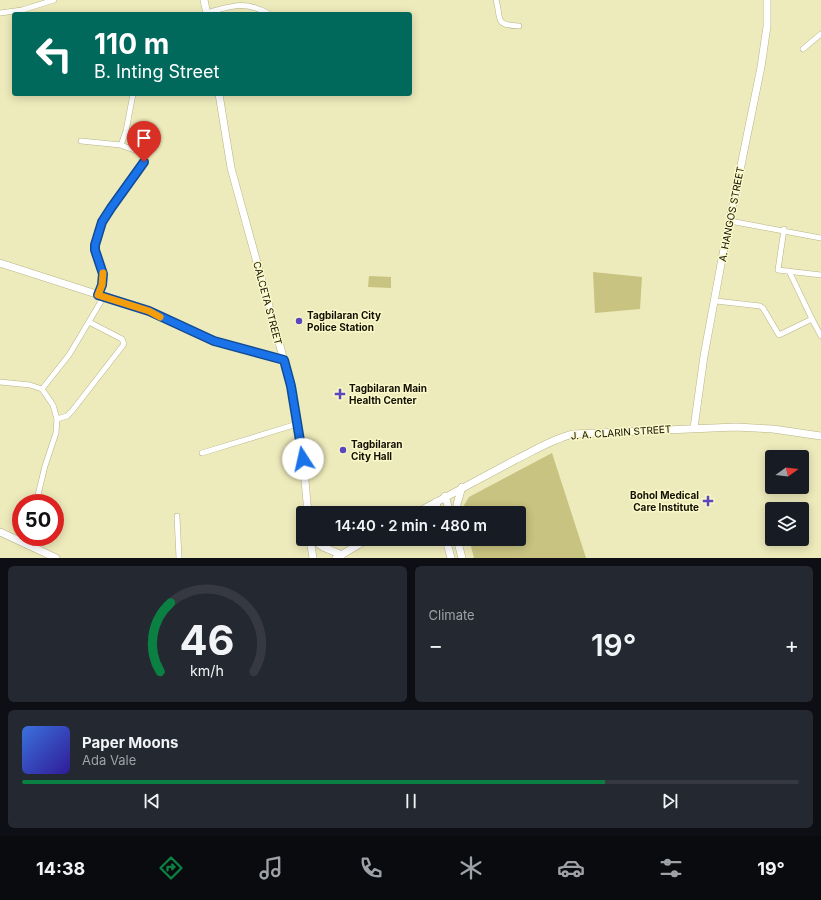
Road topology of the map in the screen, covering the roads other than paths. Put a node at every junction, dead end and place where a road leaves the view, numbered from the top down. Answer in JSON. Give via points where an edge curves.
{"nodes":[{"id":1,"x":54,"y":0,"type":"edge"},
{"id":2,"x":204,"y":0,"type":"edge"},
{"id":3,"x":496,"y":0,"type":"edge"},
{"id":4,"x":767,"y":0,"type":"edge"},
{"id":5,"x":1,"y":11,"type":"edge"},
{"id":6,"x":206,"y":12,"type":"edge"},
{"id":7,"x":210,"y":12,"type":"edge"},
{"id":8,"x":264,"y":12,"type":"edge"},
{"id":9,"x":519,"y":26,"type":"dead end"},
{"id":10,"x":821,"y":34,"type":"edge"},
{"id":11,"x":803,"y":49,"type":"dead end"},
{"id":12,"x":133,"y":96,"type":"edge"},
{"id":13,"x":219,"y":96,"type":"edge"},
{"id":14,"x":81,"y":141,"type":"dead end"},
{"id":15,"x":121,"y":145,"type":"junction"},
{"id":16,"x":730,"y":221,"type":"junction"},
{"id":17,"x":784,"y":229,"type":"junction"},
{"id":18,"x":821,"y":238,"type":"edge"},
{"id":19,"x":0,"y":264,"type":"edge"},
{"id":20,"x":789,"y":271,"type":"junction"},
{"id":21,"x":821,"y":275,"type":"edge"},
{"id":22,"x":100,"y":296,"type":"junction"},
{"id":23,"x":716,"y":301,"type":"junction"},
{"id":24,"x":812,"y":319,"type":"junction"},
{"id":25,"x":89,"y":322,"type":"junction"},
{"id":26,"x":821,"y":336,"type":"edge"},
{"id":27,"x":284,"y":360,"type":"junction"},
{"id":28,"x":0,"y":382,"type":"edge"},
{"id":29,"x":42,"y":389,"type":"junction"},
{"id":30,"x":57,"y":418,"type":"junction"},
{"id":31,"x":297,"y":424,"type":"junction"},
{"id":32,"x":694,"y":428,"type":"junction"},
{"id":33,"x":821,"y":436,"type":"edge"},
{"id":34,"x":202,"y":453,"type":"dead end"},
{"id":35,"x":462,"y":487,"type":"junction"},
{"id":36,"x":38,"y":494,"type":"edge"},
{"id":37,"x":445,"y":496,"type":"junction"},
{"id":38,"x":436,"y":502,"type":"junction"},
{"id":39,"x":307,"y":506,"type":"edge"},
{"id":40,"x":429,"y":506,"type":"edge"},
{"id":41,"x":437,"y":506,"type":"edge"},
{"id":42,"x":448,"y":506,"type":"edge"},
{"id":43,"x":457,"y":506,"type":"edge"},
{"id":44,"x":177,"y":516,"type":"dead end"},
{"id":45,"x":0,"y":532,"type":"edge"},
{"id":46,"x":12,"y":536,"type":"edge"},
{"id":47,"x":36,"y":546,"type":"edge"},
{"id":48,"x":312,"y":546,"type":"edge"},
{"id":49,"x":321,"y":546,"type":"edge"},
{"id":50,"x":356,"y":546,"type":"edge"},
{"id":51,"x":448,"y":546,"type":"edge"},
{"id":52,"x":459,"y":546,"type":"edge"},
{"id":53,"x":339,"y":556,"type":"edge"},
{"id":54,"x":56,"y":558,"type":"edge"},
{"id":55,"x":179,"y":558,"type":"edge"},
{"id":56,"x":313,"y":558,"type":"edge"},
{"id":57,"x":451,"y":558,"type":"edge"},
{"id":58,"x":462,"y":558,"type":"edge"}],
"edges":[{"from":1,"to":5,"type":"street","via":[[22,10]]},
{"from":2,"to":6,"type":"main road"},
{"from":3,"to":9,"type":"street","via":[[500,22],[503,25]]},
{"from":4,"to":16,"type":"main road","name":"A. HANGOS STREET","via":[[768,20]]},
{"from":7,"to":8,"type":"street","via":[[238,4],[246,4]]},
{"from":10,"to":11,"type":"street"},
{"from":12,"to":15,"type":"street"},
{"from":13,"to":27,"type":"main road","name":"CALCETA STREET","via":[[231,168]]},
{"from":14,"to":15,"type":"street"},
{"from":15,"to":22,"type":"street","via":[[137,150],[146,159],[102,222],[95,245],[103,274]]},
{"from":16,"to":17,"type":"street"},
{"from":16,"to":23,"type":"main road","name":"A. HANGOS STREET"},
{"from":17,"to":18,"type":"street"},
{"from":17,"to":20,"type":"street","via":[[778,270]]},
{"from":19,"to":22,"type":"main road"},
{"from":20,"to":21,"type":"street"},
{"from":20,"to":24,"type":"street"},
{"from":22,"to":25,"type":"street"},
{"from":22,"to":27,"type":"main road","via":[[149,311],[214,341]]},
{"from":23,"to":24,"type":"street","via":[[760,306],[779,335]]},
{"from":23,"to":32,"type":"main road","name":"A. HANGOS STREET","via":[[704,356]]},
{"from":24,"to":26,"type":"street"},
{"from":25,"to":29,"type":"street","via":[[69,355]]},
{"from":25,"to":30,"type":"street","via":[[122,339],[124,344],[72,411],[67,416]]},
{"from":27,"to":31,"type":"main road","name":"CALCETA STREET"},
{"from":28,"to":29,"type":"street"},
{"from":29,"to":30,"type":"street","via":[[53,405]]},
{"from":30,"to":36,"type":"street","via":[[56,433]]},
{"from":31,"to":34,"type":"street"},
{"from":31,"to":39,"type":"main road","name":"CALCETA STREET"},
{"from":32,"to":33,"type":"main road","name":"J. A. CLARIN STREET","via":[[758,428]]},
{"from":32,"to":35,"type":"main road","name":"J. A. CLARIN STREET","via":[[567,435]]},
{"from":35,"to":37,"type":"main road","name":"J. A. CLARIN STREET"},
{"from":35,"to":43,"type":"main road"},
{"from":37,"to":38,"type":"main road","name":"J. A. CLARIN STREET"},
{"from":37,"to":42,"type":"main road"},
{"from":38,"to":40,"type":"main road","name":"J. A. CLARIN STREET"},
{"from":38,"to":41,"type":"main road"},
{"from":44,"to":55,"type":"street"},
{"from":45,"to":46,"type":"main road"},
{"from":47,"to":54,"type":"main road"},
{"from":48,"to":56,"type":"main road"},
{"from":49,"to":53,"type":"main road"},
{"from":50,"to":53,"type":"main road"},
{"from":51,"to":57,"type":"main road"},
{"from":52,"to":58,"type":"main road"}]}
